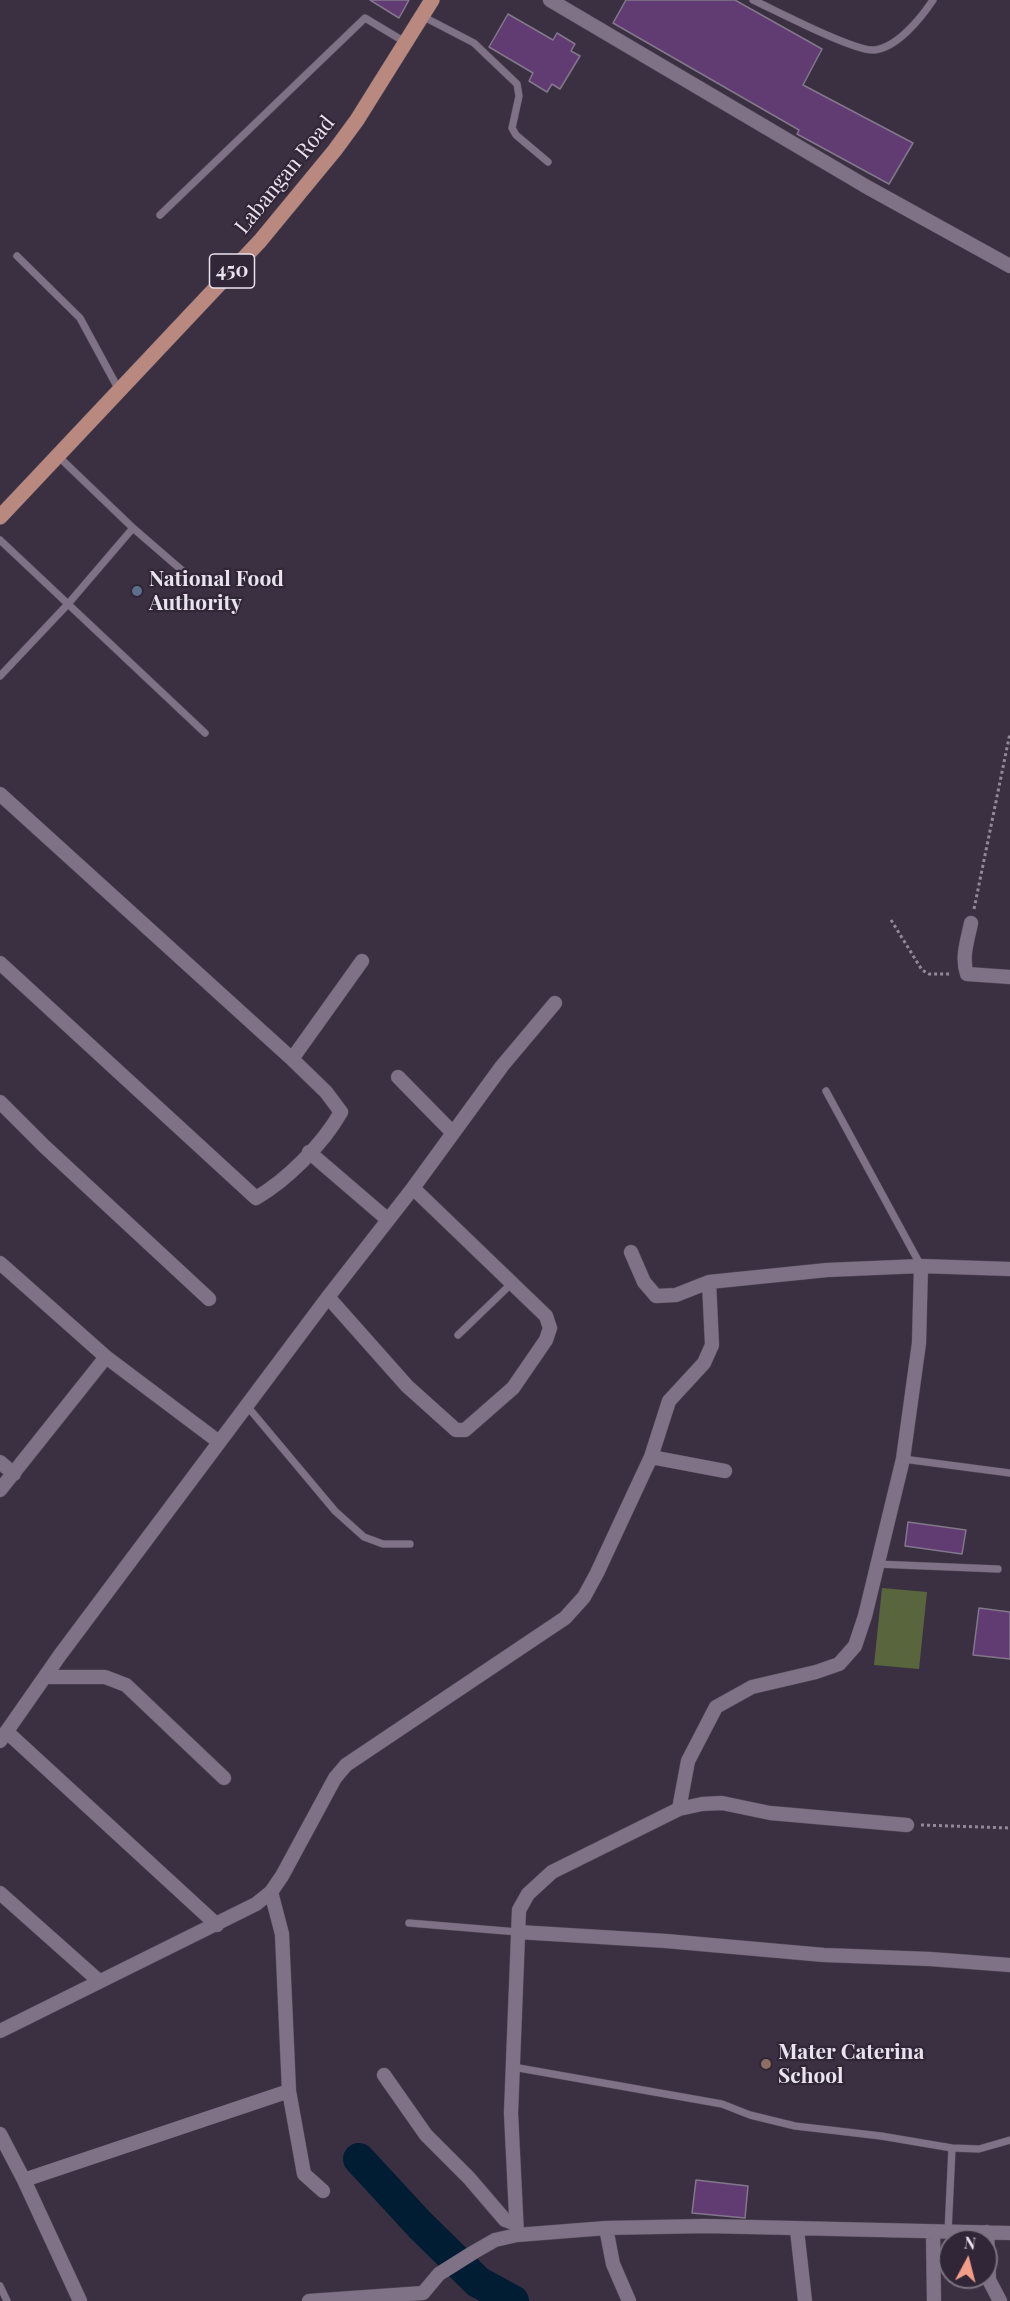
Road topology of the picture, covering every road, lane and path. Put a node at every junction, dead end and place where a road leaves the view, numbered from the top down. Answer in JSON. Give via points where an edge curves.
{"nodes":[{"id":1,"x":432,"y":0,"type":"edge"},
{"id":2,"x":550,"y":0,"type":"edge"},
{"id":3,"x":753,"y":0,"type":"edge"},
{"id":4,"x":933,"y":0,"type":"edge"},
{"id":5,"x":422,"y":16,"type":"junction"},
{"id":6,"x":405,"y":42,"type":"junction"},
{"id":7,"x":548,"y":162,"type":"dead end"},
{"id":8,"x":159,"y":215,"type":"dead end"},
{"id":9,"x":16,"y":256,"type":"dead end"},
{"id":10,"x":1010,"y":266,"type":"edge"},
{"id":11,"x":119,"y":390,"type":"junction"},
{"id":12,"x":59,"y":457,"type":"junction"},
{"id":13,"x":2,"y":509,"type":"edge"},
{"id":14,"x":134,"y":528,"type":"junction"},
{"id":15,"x":0,"y":540,"type":"edge"},
{"id":16,"x":184,"y":573,"type":"dead end"},
{"id":17,"x":68,"y":604,"type":"junction"},
{"id":18,"x":0,"y":676,"type":"edge"},
{"id":19,"x":206,"y":733,"type":"dead end"},
{"id":20,"x":1010,"y":733,"type":"edge"},
{"id":21,"x":0,"y":794,"type":"edge"},
{"id":22,"x":891,"y":920,"type":"dead end"},
{"id":23,"x":971,"y":922,"type":"joint"},
{"id":24,"x":362,"y":961,"type":"dead end"},
{"id":25,"x":0,"y":963,"type":"edge"},
{"id":26,"x":968,"y":974,"type":"junction"},
{"id":27,"x":1010,"y":977,"type":"edge"},
{"id":28,"x":555,"y":1004,"type":"dead end"},
{"id":29,"x":292,"y":1059,"type":"junction"},
{"id":30,"x":398,"y":1077,"type":"dead end"},
{"id":31,"x":826,"y":1091,"type":"dead end"},
{"id":32,"x":2,"y":1106,"type":"edge"},
{"id":33,"x":453,"y":1133,"type":"junction"},
{"id":34,"x":309,"y":1152,"type":"junction"},
{"id":35,"x":413,"y":1188,"type":"junction"},
{"id":36,"x":387,"y":1220,"type":"junction"},
{"id":37,"x":631,"y":1252,"type":"dead end"},
{"id":38,"x":921,"y":1266,"type":"junction"},
{"id":39,"x":1,"y":1267,"type":"edge"},
{"id":40,"x":1010,"y":1269,"type":"edge"},
{"id":41,"x":709,"y":1282,"type":"junction"},
{"id":42,"x":511,"y":1284,"type":"junction"},
{"id":43,"x":328,"y":1296,"type":"junction"},
{"id":44,"x":209,"y":1299,"type":"dead end"},
{"id":45,"x":458,"y":1335,"type":"dead end"},
{"id":46,"x":106,"y":1357,"type":"junction"},
{"id":47,"x":246,"y":1406,"type":"junction"},
{"id":48,"x":219,"y":1442,"type":"junction"},
{"id":49,"x":651,"y":1457,"type":"junction"},
{"id":50,"x":903,"y":1459,"type":"junction"},
{"id":51,"x":0,"y":1462,"type":"edge"},
{"id":52,"x":724,"y":1471,"type":"dead end"},
{"id":53,"x":1010,"y":1473,"type":"edge"},
{"id":54,"x":14,"y":1474,"type":"junction"},
{"id":55,"x":0,"y":1490,"type":"edge"},
{"id":56,"x":410,"y":1544,"type":"dead end"},
{"id":57,"x":876,"y":1563,"type":"junction"},
{"id":58,"x":998,"y":1569,"type":"dead end"},
{"id":59,"x":46,"y":1677,"type":"junction"},
{"id":60,"x":4,"y":1737,"type":"edge"},
{"id":61,"x":224,"y":1778,"type":"dead end"},
{"id":62,"x":679,"y":1809,"type":"junction"},
{"id":63,"x":907,"y":1825,"type":"joint"},
{"id":64,"x":1010,"y":1828,"type":"edge"},
{"id":65,"x":271,"y":1892,"type":"junction"},
{"id":66,"x":0,"y":1893,"type":"edge"},
{"id":67,"x":409,"y":1923,"type":"dead end"},
{"id":68,"x":217,"y":1925,"type":"junction"},
{"id":69,"x":518,"y":1932,"type":"junction"},
{"id":70,"x":1010,"y":1965,"type":"edge"},
{"id":71,"x":99,"y":1981,"type":"junction"},
{"id":72,"x":0,"y":2031,"type":"edge"},
{"id":73,"x":513,"y":2067,"type":"junction"},
{"id":74,"x":384,"y":2074,"type":"dead end"},
{"id":75,"x":289,"y":2091,"type":"junction"},
{"id":76,"x":0,"y":2134,"type":"edge"},
{"id":77,"x":1010,"y":2140,"type":"edge"},
{"id":78,"x":952,"y":2148,"type":"junction"},
{"id":79,"x":24,"y":2180,"type":"junction"},
{"id":80,"x":323,"y":2191,"type":"dead end"},
{"id":81,"x":606,"y":2228,"type":"junction"},
{"id":82,"x":516,"y":2229,"type":"junction"},
{"id":83,"x":948,"y":2229,"type":"edge"},
{"id":84,"x":797,"y":2230,"type":"junction"},
{"id":85,"x":933,"y":2233,"type":"junction"},
{"id":86,"x":938,"y":2233,"type":"edge"},
{"id":87,"x":0,"y":2286,"type":"edge"},
{"id":88,"x":424,"y":2297,"type":"edge"},
{"id":89,"x":7,"y":2301,"type":"edge"},
{"id":90,"x":80,"y":2301,"type":"edge"},
{"id":91,"x":309,"y":2301,"type":"edge"},
{"id":92,"x":629,"y":2301,"type":"edge"},
{"id":93,"x":805,"y":2301,"type":"edge"},
{"id":94,"x":934,"y":2301,"type":"edge"}],
"edges":[{"from":1,"to":5,"type":"main road","name":"Labangan Road","number":"450"},
{"from":2,"to":10,"type":"street","via":[[867,187]]},
{"from":3,"to":4,"type":"lane","via":[[872,51],[890,45],[921,19]]},
{"from":5,"to":6,"type":"main road","name":"Labangan Road","number":"450"},
{"from":5,"to":7,"type":"lane","via":[[474,43],[517,84],[519,96],[512,128]]},
{"from":6,"to":8,"type":"lane","via":[[365,18]]},
{"from":6,"to":11,"type":"main road","name":"Labangan Road","number":"450","via":[[346,135],[260,241]]},
{"from":9,"to":11,"type":"lane","via":[[80,318]]},
{"from":11,"to":12,"type":"main road","name":"Labangan Road","number":"450"},
{"from":12,"to":13,"type":"main road","name":"Labangan Road","number":"450"},
{"from":12,"to":14,"type":"lane"},
{"from":14,"to":16,"type":"lane"},
{"from":14,"to":17,"type":"lane"},
{"from":15,"to":17,"type":"lane"},
{"from":17,"to":18,"type":"lane"},
{"from":17,"to":19,"type":"lane"},
{"from":20,"to":23,"type":"path"},
{"from":21,"to":29,"type":"street"},
{"from":22,"to":26,"type":"path","via":[[922,970],[929,974]]},
{"from":23,"to":26,"type":"street","via":[[964,956]]},
{"from":24,"to":29,"type":"street"},
{"from":25,"to":34,"type":"street","via":[[256,1197],[275,1187]]},
{"from":26,"to":27,"type":"street"},
{"from":28,"to":33,"type":"street","via":[[502,1066]]},
{"from":29,"to":34,"type":"street","via":[[341,1112],[331,1130]]},
{"from":30,"to":33,"type":"street"},
{"from":31,"to":38,"type":"lane"},
{"from":32,"to":44,"type":"street"},
{"from":33,"to":35,"type":"street"},
{"from":34,"to":36,"type":"street"},
{"from":35,"to":36,"type":"street"},
{"from":35,"to":42,"type":"street"},
{"from":36,"to":43,"type":"street"},
{"from":37,"to":41,"type":"street","via":[[644,1282],[656,1296],[676,1295]]},
{"from":38,"to":40,"type":"street"},
{"from":38,"to":41,"type":"street","via":[[827,1270]]},
{"from":38,"to":50,"type":"street","via":[[919,1343]]},
{"from":39,"to":46,"type":"street"},
{"from":41,"to":49,"type":"street","via":[[712,1345],[704,1363],[669,1401]]},
{"from":42,"to":43,"type":"street","via":[[546,1316],[550,1328],[513,1388],[465,1430],[456,1430],[407,1386]]},
{"from":42,"to":45,"type":"lane"},
{"from":43,"to":47,"type":"street"},
{"from":46,"to":48,"type":"street"},
{"from":46,"to":54,"type":"street"},
{"from":47,"to":48,"type":"street"},
{"from":47,"to":56,"type":"lane","via":[[335,1511],[364,1537],[383,1544]]},
{"from":48,"to":59,"type":"street"},
{"from":49,"to":52,"type":"street"},
{"from":49,"to":65,"type":"street","via":[[584,1597],[566,1618],[346,1765]]},
{"from":50,"to":53,"type":"lane"},
{"from":50,"to":57,"type":"street"},
{"from":51,"to":54,"type":"street"},
{"from":54,"to":55,"type":"street"},
{"from":57,"to":58,"type":"lane"},
{"from":57,"to":62,"type":"street","via":[[855,1646],[839,1664],[752,1687],[716,1707],[688,1761]]},
{"from":59,"to":60,"type":"street"},
{"from":59,"to":61,"type":"street","via":[[105,1677],[126,1685]]},
{"from":60,"to":68,"type":"street"},
{"from":62,"to":63,"type":"street","via":[[722,1803],[770,1813]]},
{"from":62,"to":69,"type":"street","via":[[552,1872],[528,1894],[519,1910]]},
{"from":63,"to":64,"type":"path"},
{"from":65,"to":68,"type":"street"},
{"from":65,"to":75,"type":"street","via":[[282,1934]]},
{"from":66,"to":71,"type":"street"},
{"from":67,"to":69,"type":"lane"},
{"from":68,"to":71,"type":"street"},
{"from":69,"to":70,"type":"street"},
{"from":69,"to":73,"type":"street"},
{"from":71,"to":72,"type":"street"},
{"from":73,"to":78,"type":"lane","via":[[722,2104],[795,2126]]},
{"from":73,"to":82,"type":"street"},
{"from":74,"to":82,"type":"street","via":[[426,2135]]},
{"from":75,"to":79,"type":"street"},
{"from":75,"to":80,"type":"street","via":[[304,2174]]},
{"from":76,"to":79,"type":"street"},
{"from":77,"to":78,"type":"lane","via":[[979,2149]]},
{"from":78,"to":83,"type":"lane"},
{"from":79,"to":90,"type":"street"},
{"from":81,"to":82,"type":"street"},
{"from":81,"to":84,"type":"street","via":[[706,2226]]},
{"from":81,"to":92,"type":"street","via":[[613,2264]]},
{"from":82,"to":88,"type":"street","via":[[439,2274]]},
{"from":84,"to":85,"type":"street"},
{"from":84,"to":93,"type":"street"},
{"from":85,"to":86,"type":"street"},
{"from":85,"to":94,"type":"street"},
{"from":87,"to":89,"type":"lane"},
{"from":88,"to":91,"type":"street"}]}
